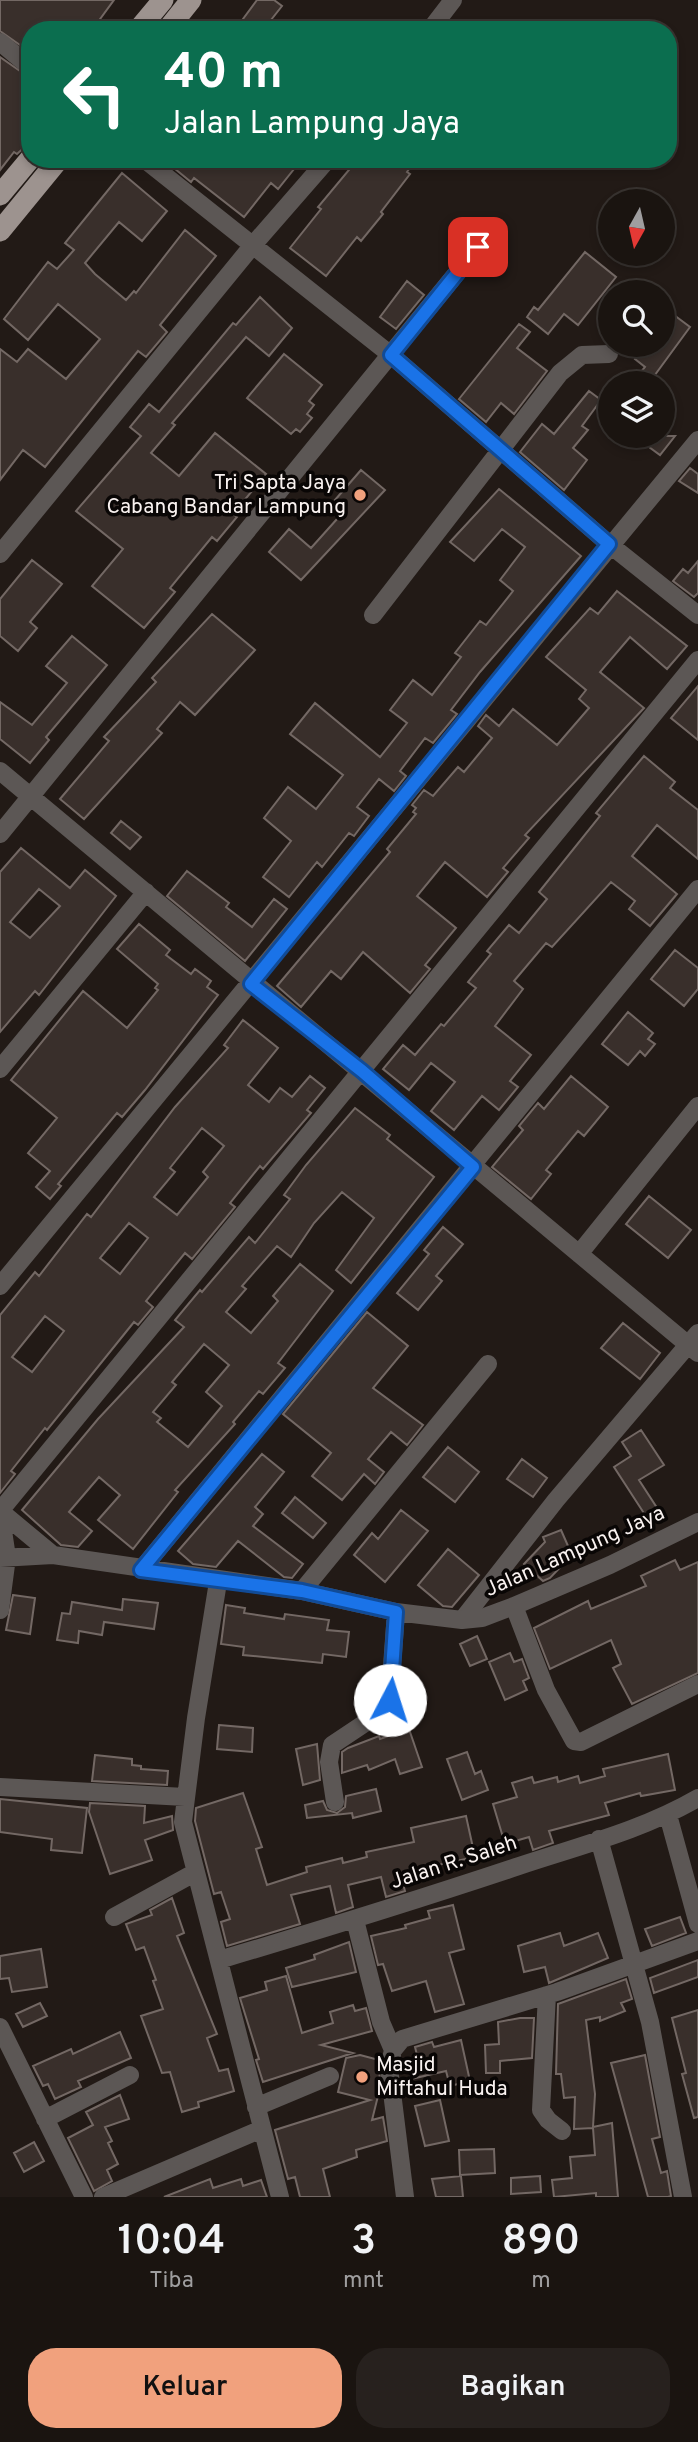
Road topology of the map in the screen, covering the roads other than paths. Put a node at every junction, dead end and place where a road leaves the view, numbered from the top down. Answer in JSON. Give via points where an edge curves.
{"nodes":[{"id":1,"x":163,"y":0,"type":"edge"},
{"id":2,"x":191,"y":0,"type":"edge"},
{"id":3,"x":453,"y":0,"type":"edge"},
{"id":4,"x":146,"y":21,"type":"edge"},
{"id":5,"x":174,"y":21,"type":"edge"},
{"id":6,"x":437,"y":21,"type":"edge"},
{"id":7,"x":0,"y":43,"type":"edge"},
{"id":8,"x":21,"y":60,"type":"edge"},
{"id":9,"x":22,"y":168,"type":"edge"},
{"id":10,"x":52,"y":168,"type":"edge"},
{"id":11,"x":155,"y":168,"type":"edge"},
{"id":12,"x":320,"y":168,"type":"edge"},
{"id":13,"x":0,"y":195,"type":"edge"},
{"id":14,"x":0,"y":231,"type":"edge"},
{"id":15,"x":253,"y":245,"type":"junction"},
{"id":16,"x":478,"y":247,"type":"dead end"},
{"id":17,"x":598,"y":354,"type":"edge"},
{"id":18,"x":391,"y":355,"type":"junction"},
{"id":19,"x":698,"y":440,"type":"edge"},
{"id":20,"x":500,"y":450,"type":"junction"},
{"id":21,"x":609,"y":544,"type":"junction"},
{"id":22,"x":0,"y":554,"type":"edge"},
{"id":23,"x":373,"y":615,"type":"dead end"},
{"id":24,"x":698,"y":615,"type":"edge"},
{"id":25,"x":698,"y":660,"type":"edge"},
{"id":26,"x":0,"y":771,"type":"edge"},
{"id":27,"x":31,"y":797,"type":"junction"},
{"id":28,"x":0,"y":834,"type":"edge"},
{"id":29,"x":698,"y":889,"type":"edge"},
{"id":30,"x":146,"y":892,"type":"junction"},
{"id":31,"x":251,"y":984,"type":"junction"},
{"id":32,"x":0,"y":1069,"type":"edge"},
{"id":33,"x":362,"y":1071,"type":"junction"},
{"id":34,"x":698,"y":1106,"type":"edge"},
{"id":35,"x":473,"y":1167,"type":"junction"},
{"id":36,"x":579,"y":1254,"type":"junction"},
{"id":37,"x":0,"y":1286,"type":"edge"},
{"id":38,"x":694,"y":1344,"type":"edge"},
{"id":39,"x":488,"y":1364,"type":"dead end"},
{"id":40,"x":0,"y":1511,"type":"edge"},
{"id":41,"x":698,"y":1522,"type":"edge"},
{"id":42,"x":54,"y":1555,"type":"junction"},
{"id":43,"x":4,"y":1558,"type":"edge"},
{"id":44,"x":141,"y":1570,"type":"junction"},
{"id":45,"x":218,"y":1582,"type":"junction"},
{"id":46,"x":302,"y":1591,"type":"junction"},
{"id":47,"x":514,"y":1606,"type":"junction"},
{"id":48,"x":0,"y":1610,"type":"edge"},
{"id":49,"x":396,"y":1612,"type":"junction"},
{"id":50,"x":463,"y":1620,"type":"junction"},
{"id":51,"x":698,"y":1684,"type":"edge"},
{"id":52,"x":0,"y":1787,"type":"edge"},
{"id":53,"x":185,"y":1797,"type":"junction"},
{"id":54,"x":698,"y":1798,"type":"edge"},
{"id":55,"x":335,"y":1802,"type":"dead end"},
{"id":56,"x":668,"y":1815,"type":"junction"},
{"id":57,"x":599,"y":1839,"type":"junction"},
{"id":58,"x":196,"y":1872,"type":"junction"},
{"id":59,"x":114,"y":1917,"type":"dead end"},
{"id":60,"x":355,"y":1920,"type":"junction"},
{"id":61,"x":698,"y":1924,"type":"edge"},
{"id":62,"x":698,"y":1941,"type":"edge"},
{"id":63,"x":219,"y":1961,"type":"junction"},
{"id":64,"x":632,"y":1963,"type":"junction"},
{"id":65,"x":547,"y":1995,"type":"junction"},
{"id":66,"x":0,"y":2027,"type":"edge"},
{"id":67,"x":393,"y":2050,"type":"junction"},
{"id":68,"x":130,"y":2075,"type":"dead end"},
{"id":69,"x":330,"y":2076,"type":"dead end"},
{"id":70,"x":256,"y":2107,"type":"junction"},
{"id":71,"x":46,"y":2119,"type":"junction"},
{"id":72,"x":262,"y":2129,"type":"junction"},
{"id":73,"x":562,"y":2131,"type":"dead end"},
{"id":74,"x":84,"y":2197,"type":"edge"},
{"id":75,"x":103,"y":2197,"type":"edge"},
{"id":76,"x":281,"y":2197,"type":"edge"},
{"id":77,"x":405,"y":2197,"type":"edge"},
{"id":78,"x":682,"y":2197,"type":"edge"}],
"edges":[{"from":1,"to":4,"type":"main road"},
{"from":2,"to":5,"type":"main road"},
{"from":3,"to":6,"type":"street"},
{"from":7,"to":8,"type":"street"},
{"from":9,"to":13,"type":"main road"},
{"from":10,"to":14,"type":"main road"},
{"from":11,"to":15,"type":"street"},
{"from":12,"to":15,"type":"street"},
{"from":15,"to":18,"type":"street"},
{"from":15,"to":22,"type":"street"},
{"from":16,"to":18,"type":"street"},
{"from":17,"to":20,"type":"street","via":[[574,360]]},
{"from":18,"to":20,"type":"street"},
{"from":18,"to":27,"type":"street"},
{"from":19,"to":21,"type":"street"},
{"from":20,"to":21,"type":"street"},
{"from":20,"to":23,"type":"street"},
{"from":21,"to":24,"type":"street"},
{"from":21,"to":31,"type":"street"},
{"from":25,"to":33,"type":"street"},
{"from":26,"to":27,"type":"street"},
{"from":27,"to":28,"type":"street"},
{"from":27,"to":30,"type":"street"},
{"from":29,"to":35,"type":"street"},
{"from":30,"to":31,"type":"street"},
{"from":30,"to":32,"type":"street"},
{"from":31,"to":33,"type":"street"},
{"from":31,"to":37,"type":"street"},
{"from":33,"to":35,"type":"street"},
{"from":33,"to":40,"type":"street"},
{"from":34,"to":36,"type":"street"},
{"from":35,"to":36,"type":"street"},
{"from":35,"to":44,"type":"street"},
{"from":36,"to":38,"type":"street"},
{"from":38,"to":50,"type":"street","via":[[556,1500]]},
{"from":39,"to":46,"type":"street"},
{"from":40,"to":42,"type":"street"},
{"from":40,"to":43,"type":"street"},
{"from":41,"to":47,"type":"street","name":"Jalan Lampung Jaya"},
{"from":42,"to":43,"type":"street","name":"Jalan Lampung Jaya"},
{"from":42,"to":44,"type":"street","name":"Jalan Lampung Jaya"},
{"from":43,"to":48,"type":"street"},
{"from":44,"to":45,"type":"street","name":"Jalan Lampung Jaya"},
{"from":45,"to":46,"type":"street","name":"Jalan Lampung Jaya"},
{"from":45,"to":53,"type":"street"},
{"from":46,"to":49,"type":"street","name":"Jalan Lampung Jaya"},
{"from":47,"to":50,"type":"street","name":"Jalan Lampung Jaya"},
{"from":47,"to":51,"type":"street","via":[[546,1690],[573,1741],[581,1742]]},
{"from":49,"to":50,"type":"street","name":"Jalan Lampung Jaya"},
{"from":49,"to":55,"type":"street","via":[[389,1707],[332,1745],[329,1762]]},
{"from":52,"to":53,"type":"street"},
{"from":53,"to":58,"type":"street","via":[[183,1822]]},
{"from":54,"to":56,"type":"street","name":"Jalan R. Saleh"},
{"from":56,"to":57,"type":"street","name":"Jalan R. Saleh"},
{"from":56,"to":61,"type":"street"},
{"from":57,"to":60,"type":"street","name":"Jalan R. Saleh"},
{"from":57,"to":64,"type":"street"},
{"from":58,"to":59,"type":"street"},
{"from":58,"to":63,"type":"street"},
{"from":60,"to":63,"type":"street","name":"Jalan R. Saleh"},
{"from":60,"to":67,"type":"street","via":[[381,2022]]},
{"from":62,"to":64,"type":"street"},
{"from":63,"to":70,"type":"street"},
{"from":64,"to":65,"type":"street"},
{"from":64,"to":78,"type":"street","via":[[658,2060]]},
{"from":65,"to":67,"type":"street","via":[[430,2028],[402,2039]]},
{"from":65,"to":73,"type":"street","via":[[541,2110]]},
{"from":66,"to":71,"type":"street"},
{"from":67,"to":77,"type":"street","via":[[389,2068]]},
{"from":68,"to":71,"type":"street"},
{"from":69,"to":70,"type":"street"},
{"from":70,"to":72,"type":"street"},
{"from":71,"to":74,"type":"street"},
{"from":72,"to":75,"type":"street"},
{"from":72,"to":76,"type":"street"}]}
